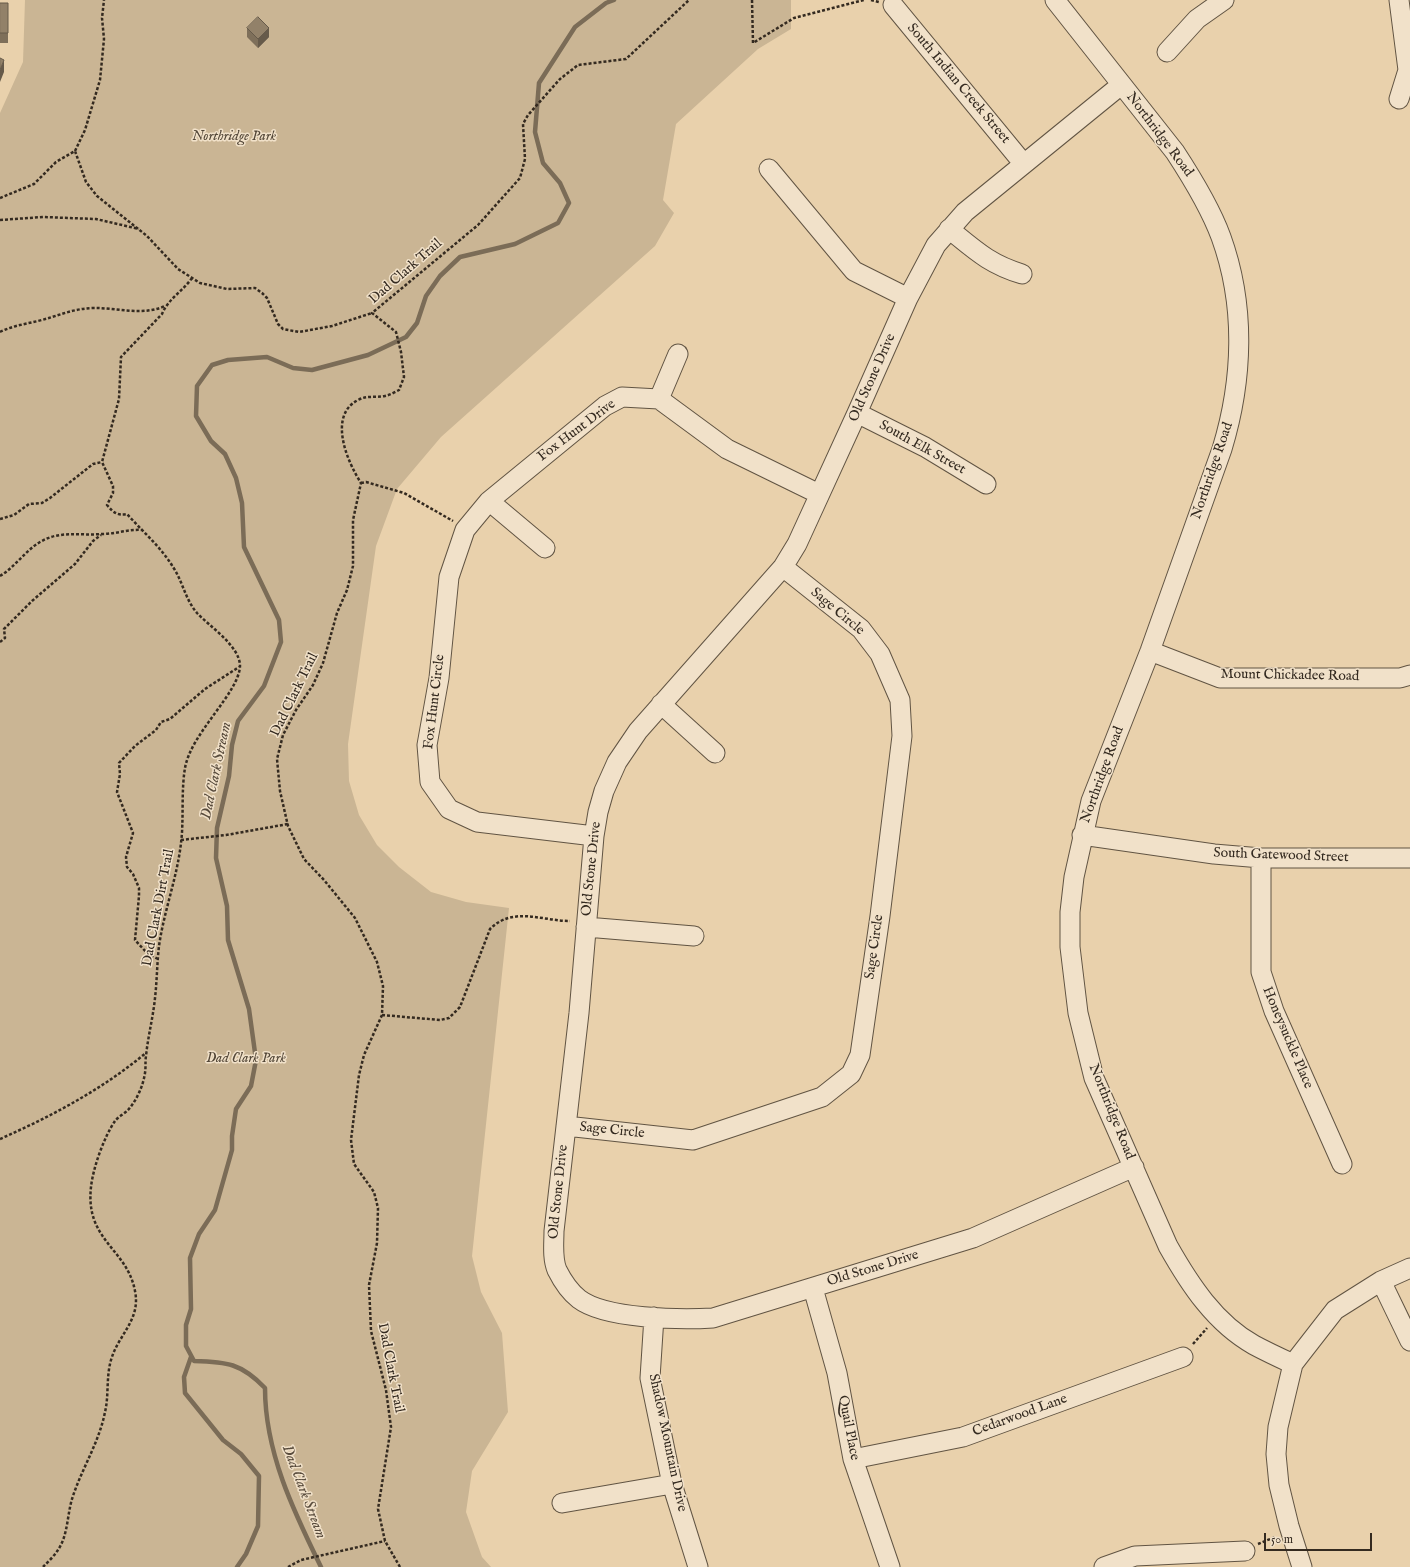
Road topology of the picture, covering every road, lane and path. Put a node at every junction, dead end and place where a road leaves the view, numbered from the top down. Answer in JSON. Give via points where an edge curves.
{"nodes":[{"id":1,"x":104,"y":0,"type":"edge"},
{"id":2,"x":689,"y":0,"type":"edge"},
{"id":3,"x":752,"y":0,"type":"edge"},
{"id":4,"x":864,"y":0,"type":"edge"},
{"id":5,"x":1055,"y":0,"type":"edge"},
{"id":6,"x":1224,"y":0,"type":"edge"},
{"id":7,"x":1399,"y":0,"type":"edge"},
{"id":8,"x":893,"y":5,"type":"dead end"},
{"id":9,"x":1167,"y":52,"type":"dead end"},
{"id":10,"x":1121,"y":85,"type":"junction"},
{"id":11,"x":1399,"y":99,"type":"dead end"},
{"id":12,"x":75,"y":151,"type":"junction"},
{"id":13,"x":1023,"y":163,"type":"junction"},
{"id":14,"x":769,"y":169,"type":"dead end"},
{"id":15,"x":0,"y":198,"type":"edge"},
{"id":16,"x":0,"y":220,"type":"edge"},
{"id":17,"x":139,"y":229,"type":"junction"},
{"id":18,"x":949,"y":229,"type":"junction"},
{"id":19,"x":1022,"y":274,"type":"dead end"},
{"id":20,"x":192,"y":278,"type":"junction"},
{"id":21,"x":908,"y":298,"type":"junction"},
{"id":22,"x":166,"y":305,"type":"junction"},
{"id":23,"x":372,"y":313,"type":"junction"},
{"id":24,"x":0,"y":332,"type":"edge"},
{"id":25,"x":678,"y":354,"type":"dead end"},
{"id":26,"x":659,"y":399,"type":"junction"},
{"id":27,"x":857,"y":413,"type":"junction"},
{"id":28,"x":102,"y":462,"type":"junction"},
{"id":29,"x":361,"y":483,"type":"junction"},
{"id":30,"x":986,"y":484,"type":"dead end"},
{"id":31,"x":819,"y":494,"type":"junction"},
{"id":32,"x":489,"y":501,"type":"junction"},
{"id":33,"x":0,"y":519,"type":"edge"},
{"id":34,"x":143,"y":530,"type":"junction"},
{"id":35,"x":465,"y":530,"type":"junction"},
{"id":36,"x":101,"y":534,"type":"junction"},
{"id":37,"x":545,"y":548,"type":"dead end"},
{"id":38,"x":783,"y":567,"type":"junction"},
{"id":39,"x":0,"y":576,"type":"edge"},
{"id":40,"x":0,"y":642,"type":"edge"},
{"id":41,"x":1150,"y":651,"type":"junction"},
{"id":42,"x":240,"y":666,"type":"junction"},
{"id":43,"x":1410,"y":675,"type":"edge"},
{"id":44,"x":661,"y":704,"type":"junction"},
{"id":45,"x":715,"y":753,"type":"dead end"},
{"id":46,"x":288,"y":824,"type":"junction"},
{"id":47,"x":594,"y":836,"type":"junction"},
{"id":48,"x":1082,"y":836,"type":"junction"},
{"id":49,"x":181,"y":840,"type":"junction"},
{"id":50,"x":1261,"y":858,"type":"junction"},
{"id":51,"x":1410,"y":858,"type":"edge"},
{"id":52,"x":586,"y":924,"type":"junction"},
{"id":53,"x":694,"y":936,"type":"dead end"},
{"id":54,"x":158,"y":959,"type":"junction"},
{"id":55,"x":382,"y":1015,"type":"junction"},
{"id":56,"x":147,"y":1052,"type":"junction"},
{"id":57,"x":566,"y":1126,"type":"junction"},
{"id":58,"x":0,"y":1139,"type":"edge"},
{"id":59,"x":1342,"y":1164,"type":"dead end"},
{"id":60,"x":1134,"y":1167,"type":"junction"},
{"id":61,"x":1410,"y":1268,"type":"edge"},
{"id":62,"x":1381,"y":1281,"type":"junction"},
{"id":63,"x":813,"y":1288,"type":"junction"},
{"id":64,"x":654,"y":1317,"type":"junction"},
{"id":65,"x":1219,"y":1317,"type":"junction"},
{"id":66,"x":1410,"y":1341,"type":"edge"},
{"id":67,"x":1183,"y":1357,"type":"joint"},
{"id":68,"x":1293,"y":1364,"type":"junction"},
{"id":69,"x":853,"y":1459,"type":"junction"},
{"id":70,"x":672,"y":1484,"type":"junction"},
{"id":71,"x":562,"y":1503,"type":"dead end"},
{"id":72,"x":1291,"y":1532,"type":"junction"},
{"id":73,"x":385,"y":1541,"type":"junction"},
{"id":74,"x":1245,"y":1550,"type":"joint"},
{"id":75,"x":42,"y":1567,"type":"edge"},
{"id":76,"x":288,"y":1567,"type":"edge"},
{"id":77,"x":400,"y":1567,"type":"edge"},
{"id":78,"x":698,"y":1567,"type":"edge"},
{"id":79,"x":890,"y":1567,"type":"edge"},
{"id":80,"x":1104,"y":1567,"type":"edge"},
{"id":81,"x":1302,"y":1567,"type":"edge"}],
"edges":[{"from":1,"to":12,"type":"path","via":[[100,80],[85,130]]},
{"from":2,"to":23,"type":"path","name":"Dad Clark Trail","via":[[626,59],[578,65],[560,79],[523,124],[525,159],[520,178],[478,224]]},
{"from":3,"to":4,"type":"path","via":[[753,43],[794,18]]},
{"from":5,"to":10,"type":"street","name":"Northridge Road"},
{"from":6,"to":9,"type":"street","via":[[1197,19]]},
{"from":7,"to":11,"type":"street","via":[[1408,70]]},
{"from":8,"to":13,"type":"street","name":"South Indian Creek Street"},
{"from":10,"to":13,"type":"street","name":"Old Stone Drive"},
{"from":10,"to":41,"type":"street","name":"Northridge Road","via":[[1175,152],[1192,179],[1221,237],[1235,291],[1240,356],[1232,418]]},
{"from":12,"to":15,"type":"path","via":[[56,162],[34,184]]},
{"from":12,"to":17,"type":"path","via":[[86,182],[97,196]]},
{"from":13,"to":18,"type":"street","name":"Old Stone Drive","via":[[965,212]]},
{"from":14,"to":21,"type":"street","via":[[854,270]]},
{"from":16,"to":17,"type":"path","via":[[96,219]]},
{"from":17,"to":20,"type":"path","via":[[178,269]]},
{"from":18,"to":19,"type":"street","via":[[987,260]]},
{"from":18,"to":21,"type":"street","name":"Old Stone Drive","via":[[936,245]]},
{"from":20,"to":22,"type":"path","via":[[185,289]]},
{"from":20,"to":23,"type":"path","via":[[200,283],[228,289],[255,288],[267,298],[278,324],[283,329],[291,331],[332,326]]},
{"from":21,"to":27,"type":"street","name":"Old Stone Drive"},
{"from":22,"to":24,"type":"path","via":[[152,311],[76,309]]},
{"from":22,"to":28,"type":"path","via":[[162,314],[121,357],[119,399]]},
{"from":23,"to":29,"type":"path","name":"Dad Clark Trail","via":[[396,332],[404,377],[399,390],[385,396],[369,396],[356,401],[345,413],[342,432],[345,453],[351,469]]},
{"from":25,"to":26,"type":"street"},
{"from":26,"to":31,"type":"street","via":[[727,449]]},
{"from":26,"to":32,"type":"street","name":"Fox Hunt Drive","via":[[622,397],[605,406]]},
{"from":27,"to":30,"type":"street","name":"South Elk Street","via":[[925,447]]},
{"from":27,"to":31,"type":"street","name":"Old Stone Drive"},
{"from":28,"to":33,"type":"path","via":[[93,464],[42,503],[30,504],[14,515]]},
{"from":28,"to":34,"type":"path","via":[[113,486],[113,493],[107,505],[120,515],[127,514]]},
{"from":29,"to":35,"type":"path","via":[[366,482],[404,493]]},
{"from":29,"to":46,"type":"path","name":"Dad Clark Trail","via":[[353,520],[353,566],[347,590],[337,613],[323,663],[283,735],[277,759],[280,791]]},
{"from":31,"to":38,"type":"street","name":"Old Stone Drive","via":[[797,544]]},
{"from":32,"to":35,"type":"street","name":"Fox Hunt Circle"},
{"from":32,"to":37,"type":"street"},
{"from":34,"to":36,"type":"path","via":[[131,529]]},
{"from":34,"to":42,"type":"path","via":[[174,568],[185,597],[196,612],[229,645]]},
{"from":35,"to":47,"type":"street","name":"Fox Hunt Circle","via":[[449,577],[439,678],[427,745],[430,782],[449,809],[477,822]]},
{"from":36,"to":39,"type":"path","via":[[85,536],[65,533],[48,538]]},
{"from":36,"to":40,"type":"path","via":[[75,564],[11,621],[4,629],[5,638]]},
{"from":38,"to":44,"type":"street","name":"Old Stone Drive"},
{"from":38,"to":57,"type":"street","name":"Sage Circle","via":[[861,629],[880,654],[900,700],[902,736],[860,1055],[852,1074],[822,1097],[693,1140]]},
{"from":41,"to":43,"type":"street","name":"Mount Chickadee Road","via":[[1220,678],[1400,678]]},
{"from":41,"to":48,"type":"street","name":"Northridge Road","via":[[1091,800]]},
{"from":42,"to":49,"type":"path","name":"Dad Clark Dirt Trail","via":[[237,678],[190,750],[184,769]]},
{"from":42,"to":54,"type":"path","via":[[205,689],[170,719],[161,722],[156,730],[135,746],[119,763],[117,792],[133,833],[126,857],[127,867],[139,888],[135,940],[147,953]]},
{"from":44,"to":45,"type":"street"},
{"from":44,"to":47,"type":"street","name":"Old Stone Drive","via":[[638,731],[617,762],[604,791]]},
{"from":46,"to":49,"type":"path","name":"Dad Clark Dirt Trail"},
{"from":46,"to":55,"type":"path","name":"Dad Clark Trail","via":[[304,859],[354,918],[367,940],[377,962],[383,986]]},
{"from":47,"to":52,"type":"street","name":"Old Stone Drive"},
{"from":48,"to":50,"type":"street","name":"South Gatewood Street"},
{"from":48,"to":60,"type":"street","name":"Northridge Road","via":[[1070,912],[1070,947],[1078,1013],[1094,1078]]},
{"from":49,"to":54,"type":"path","name":"Dad Clark Dirt Trail","via":[[178,867],[159,944]]},
{"from":50,"to":51,"type":"street","name":"South Gatewood Street"},
{"from":50,"to":59,"type":"street","name":"Honeysuckle Place","via":[[1261,972],[1274,1011]]},
{"from":52,"to":53,"type":"street"},
{"from":52,"to":55,"type":"path","via":[[514,916],[498,921],[490,929],[460,1007],[449,1018],[440,1020]]},
{"from":52,"to":57,"type":"street","name":"Old Stone Drive"},
{"from":54,"to":56,"type":"path","name":"Dad Clark Dirt Trail"},
{"from":55,"to":73,"type":"path","name":"Dad Clark Trail","via":[[364,1054],[351,1140],[354,1164],[374,1192],[378,1208],[377,1243],[369,1284],[370,1331],[386,1390],[391,1427],[378,1509]]},
{"from":56,"to":58,"type":"path","via":[[128,1068],[80,1099]]},
{"from":56,"to":75,"type":"path","name":"Dad Clark Dirt Trail","via":[[140,1092],[130,1108],[116,1120],[98,1159],[92,1183],[90,1208],[95,1225],[130,1276],[136,1293],[135,1311],[110,1363],[106,1411],[72,1501],[67,1528],[58,1549]]},
{"from":57,"to":64,"type":"street","name":"Old Stone Drive","via":[[554,1230],[557,1269],[579,1299],[593,1307]]},
{"from":60,"to":63,"type":"street","name":"Old Stone Drive","via":[[973,1238]]},
{"from":60,"to":65,"type":"street","name":"Northridge Road","via":[[1168,1246],[1197,1292]]},
{"from":61,"to":62,"type":"street"},
{"from":62,"to":66,"type":"street"},
{"from":62,"to":68,"type":"street","via":[[1335,1310]]},
{"from":63,"to":64,"type":"street","name":"Old Stone Drive","via":[[714,1318],[693,1320]]},
{"from":63,"to":69,"type":"street","name":"Quail Place","via":[[837,1373]]},
{"from":64,"to":70,"type":"street","name":"Shadow Mountain Drive","via":[[650,1378]]},
{"from":65,"to":67,"type":"path"},
{"from":65,"to":68,"type":"street","name":"Northridge Road","via":[[1233,1331],[1254,1345]]},
{"from":67,"to":69,"type":"street","name":"Cedarwood Lane","via":[[963,1437]]},
{"from":68,"to":72,"type":"street","via":[[1278,1427],[1276,1454],[1279,1484]]},
{"from":69,"to":79,"type":"street","name":"Quail Place"},
{"from":70,"to":71,"type":"street"},
{"from":70,"to":78,"type":"street","name":"Shadow Mountain Drive"},
{"from":72,"to":74,"type":"path","via":[[1268,1538]]},
{"from":72,"to":81,"type":"street"},
{"from":73,"to":76,"type":"path","via":[[301,1560]]},
{"from":73,"to":77,"type":"path","name":"Dad Clark Trail"},
{"from":74,"to":80,"type":"street","via":[[1135,1556]]}]}
